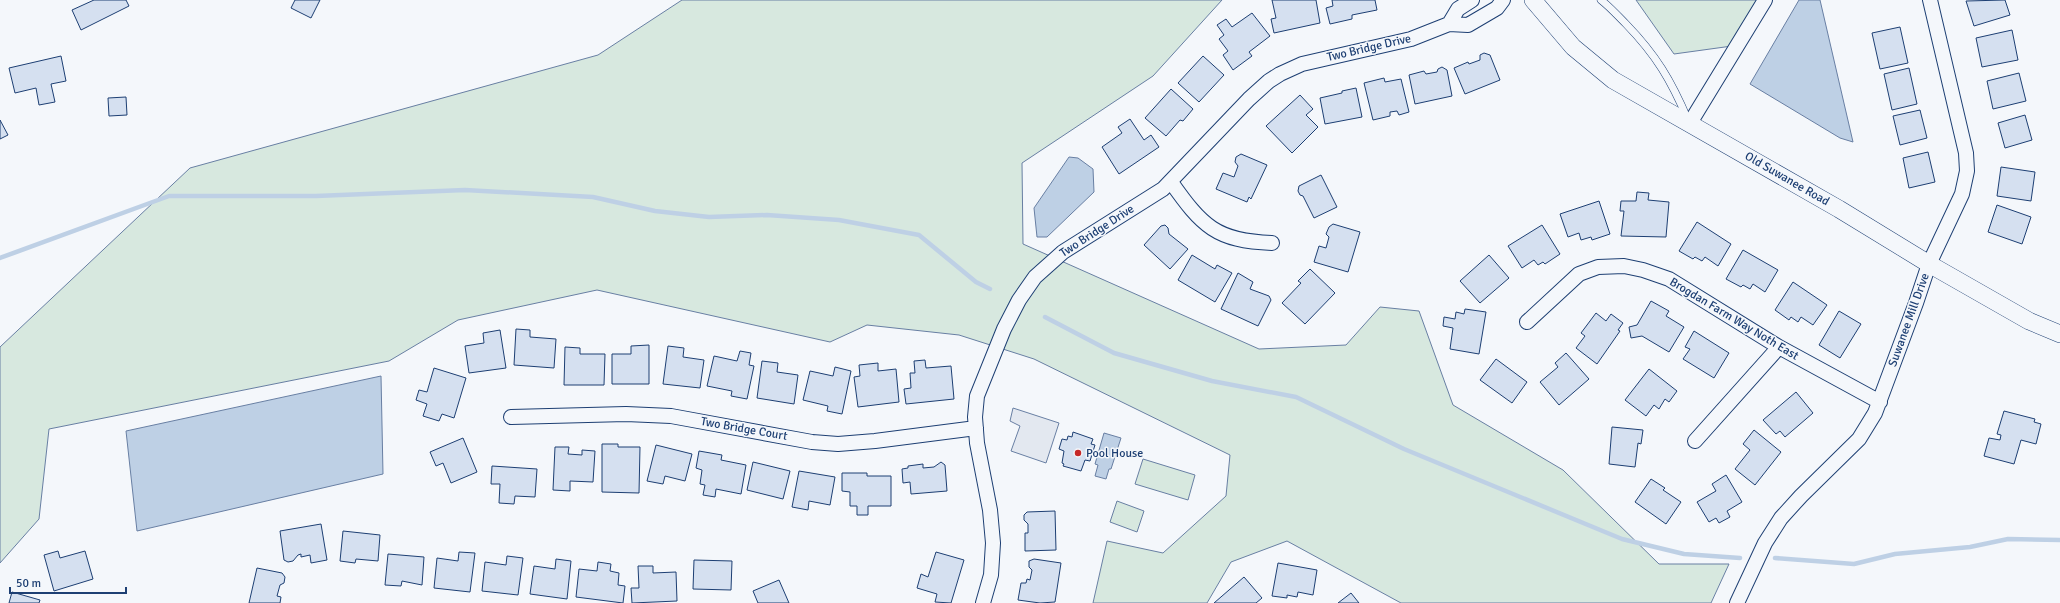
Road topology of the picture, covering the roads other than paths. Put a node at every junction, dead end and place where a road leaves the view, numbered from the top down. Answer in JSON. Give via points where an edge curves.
{"nodes":[{"id":1,"x":1472,"y":0,"type":"edge"},
{"id":2,"x":1503,"y":0,"type":"edge"},
{"id":3,"x":1533,"y":0,"type":"edge"},
{"id":4,"x":1765,"y":0,"type":"edge"},
{"id":5,"x":1930,"y":0,"type":"edge"},
{"id":6,"x":1604,"y":1,"type":"edge"},
{"id":7,"x":1449,"y":24,"type":"junction"},
{"id":8,"x":1690,"y":123,"type":"junction"},
{"id":9,"x":1171,"y":182,"type":"junction"},
{"id":10,"x":1272,"y":243,"type":"dead end"},
{"id":11,"x":1928,"y":264,"type":"junction"},
{"id":12,"x":1527,"y":322,"type":"dead end"},
{"id":13,"x":2060,"y":334,"type":"edge"},
{"id":14,"x":1779,"y":347,"type":"junction"},
{"id":15,"x":1880,"y":402,"type":"junction"},
{"id":16,"x":511,"y":417,"type":"dead end"},
{"id":17,"x":976,"y":428,"type":"junction"},
{"id":18,"x":1695,"y":441,"type":"dead end"},
{"id":19,"x":983,"y":603,"type":"edge"},
{"id":20,"x":1737,"y":603,"type":"edge"}],
"edges":[{"from":1,"to":7,"type":"street","via":[[1458,9]]},
{"from":2,"to":7,"type":"street","name":"Two Bridge Drive","via":[[1497,8],[1468,25]]},
{"from":3,"to":8,"type":"street","name":"Old Suwanee Road","via":[[1558,31],[1591,63],[1613,80]]},
{"from":4,"to":8,"type":"street"},
{"from":5,"to":11,"type":"street","name":"Suwanee Mill Drive","via":[[1964,143],[1967,171],[1959,202]]},
{"from":6,"to":8,"type":"lane","via":[[1658,60],[1675,88]]},
{"from":7,"to":9,"type":"street","name":"Two Bridge Drive","via":[[1411,39],[1302,64],[1280,74],[1249,99]]},
{"from":8,"to":11,"type":"street","name":"Old Suwanee Road"},
{"from":9,"to":10,"type":"street","via":[[1191,209],[1214,230],[1236,239]]},
{"from":9,"to":17,"type":"street","name":"Two Bridge Drive","via":[[1063,252],[1035,277],[1012,312],[981,384],[977,396]]},
{"from":11,"to":13,"type":"street","name":"Old Suwanee Road","via":[[2029,321]]},
{"from":11,"to":15,"type":"street","name":"Suwanee Mill Drive"},
{"from":12,"to":14,"type":"street","name":"Brogdan Farm Way Noth East","via":[[1579,274],[1598,266],[1624,266],[1669,279]]},
{"from":14,"to":15,"type":"street","name":"Brogdan Farm Way Noth East"},
{"from":14,"to":18,"type":"street"},
{"from":15,"to":20,"type":"street","name":"Suwanee Mill Drive","via":[[1871,422],[1859,439],[1781,518],[1765,543]]},
{"from":16,"to":17,"type":"street","name":"Two Bridge Court","via":[[626,414],[671,416],[812,442],[838,444]]},
{"from":17,"to":19,"type":"street","name":"Two Bridge Drive","via":[[993,532],[992,564]]}]}
